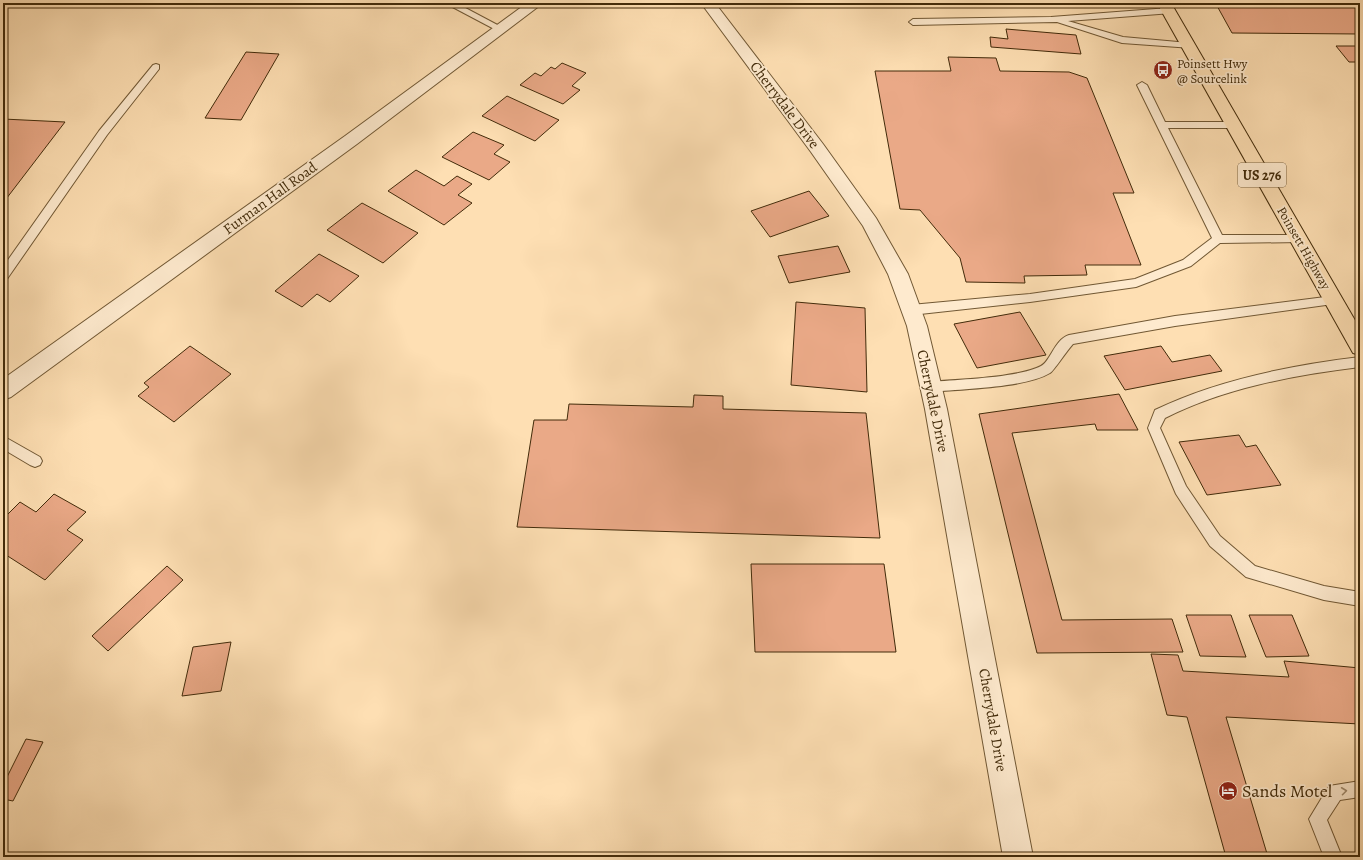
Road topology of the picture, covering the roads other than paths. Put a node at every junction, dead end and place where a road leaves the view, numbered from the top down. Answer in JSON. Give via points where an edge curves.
{"nodes":[{"id":1,"x":449,"y":3,"type":"edge"},
{"id":2,"x":536,"y":3,"type":"edge"},
{"id":3,"x":708,"y":3,"type":"edge"},
{"id":4,"x":1167,"y":7,"type":"edge"},
{"id":5,"x":1051,"y":20,"type":"junction"},
{"id":6,"x":913,"y":22,"type":"dead end"},
{"id":7,"x":501,"y":29,"type":"junction"},
{"id":8,"x":1189,"y":46,"type":"junction"},
{"id":9,"x":156,"y":68,"type":"dead end"},
{"id":10,"x":1142,"y":84,"type":"dead end"},
{"id":11,"x":1162,"y":125,"type":"junction"},
{"id":12,"x":1234,"y":125,"type":"junction"},
{"id":13,"x":1218,"y":239,"type":"junction"},
{"id":14,"x":1298,"y":239,"type":"junction"},
{"id":15,"x":3,"y":276,"type":"edge"},
{"id":16,"x":1333,"y":300,"type":"junction"},
{"id":17,"x":911,"y":310,"type":"junction"},
{"id":18,"x":1360,"y":347,"type":"edge"},
{"id":19,"x":1360,"y":362,"type":"edge"},
{"id":20,"x":931,"y":387,"type":"junction"},
{"id":21,"x":3,"y":391,"type":"edge"},
{"id":22,"x":3,"y":442,"type":"edge"},
{"id":23,"x":35,"y":462,"type":"dead end"},
{"id":24,"x":1360,"y":599,"type":"edge"},
{"id":25,"x":1360,"y":789,"type":"edge"},
{"id":26,"x":1018,"y":857,"type":"edge"},
{"id":27,"x":1333,"y":857,"type":"edge"}],
"edges":[{"from":1,"to":7,"type":"lane"},
{"from":2,"to":7,"type":"street","name":"Furman Hall Road"},
{"from":3,"to":17,"type":"street","name":"Cherrydale Drive","via":[[870,223],[898,274]]},
{"from":4,"to":5,"type":"lane"},
{"from":4,"to":8,"type":"highway","name":"Poinsett Highway","number":"US 276"},
{"from":5,"to":6,"type":"lane"},
{"from":5,"to":8,"type":"lane","via":[[1122,40]]},
{"from":7,"to":21,"type":"street","name":"Furman Hall Road"},
{"from":8,"to":12,"type":"highway","name":"Poinsett Highway","number":"US 276"},
{"from":9,"to":15,"type":"lane","via":[[103,133]]},
{"from":10,"to":11,"type":"lane"},
{"from":11,"to":12,"type":"lane"},
{"from":11,"to":13,"type":"lane"},
{"from":12,"to":14,"type":"highway","name":"Poinsett Highway","number":"US 276"},
{"from":13,"to":14,"type":"lane"},
{"from":13,"to":17,"type":"lane","via":[[1187,263],[1136,283],[1030,298]]},
{"from":14,"to":16,"type":"highway","name":"Poinsett Highway","number":"US 276"},
{"from":16,"to":18,"type":"highway","name":"Poinsett Highway","number":"US 276"},
{"from":16,"to":20,"type":"lane","via":[[1168,322],[1069,340],[1047,369],[1028,376]]},
{"from":17,"to":20,"type":"street","name":"Cherrydale Drive"},
{"from":19,"to":24,"type":"lane","via":[[1318,367],[1250,382],[1180,404],[1160,414],[1154,428],[1181,490],[1215,541],[1251,572],[1324,593]]},
{"from":20,"to":26,"type":"street","name":"Cherrydale Drive"},
{"from":22,"to":23,"type":"lane"},
{"from":27,"to":25,"type":"lane","one_way":true,"via":[[1318,819],[1335,792]]}]}
